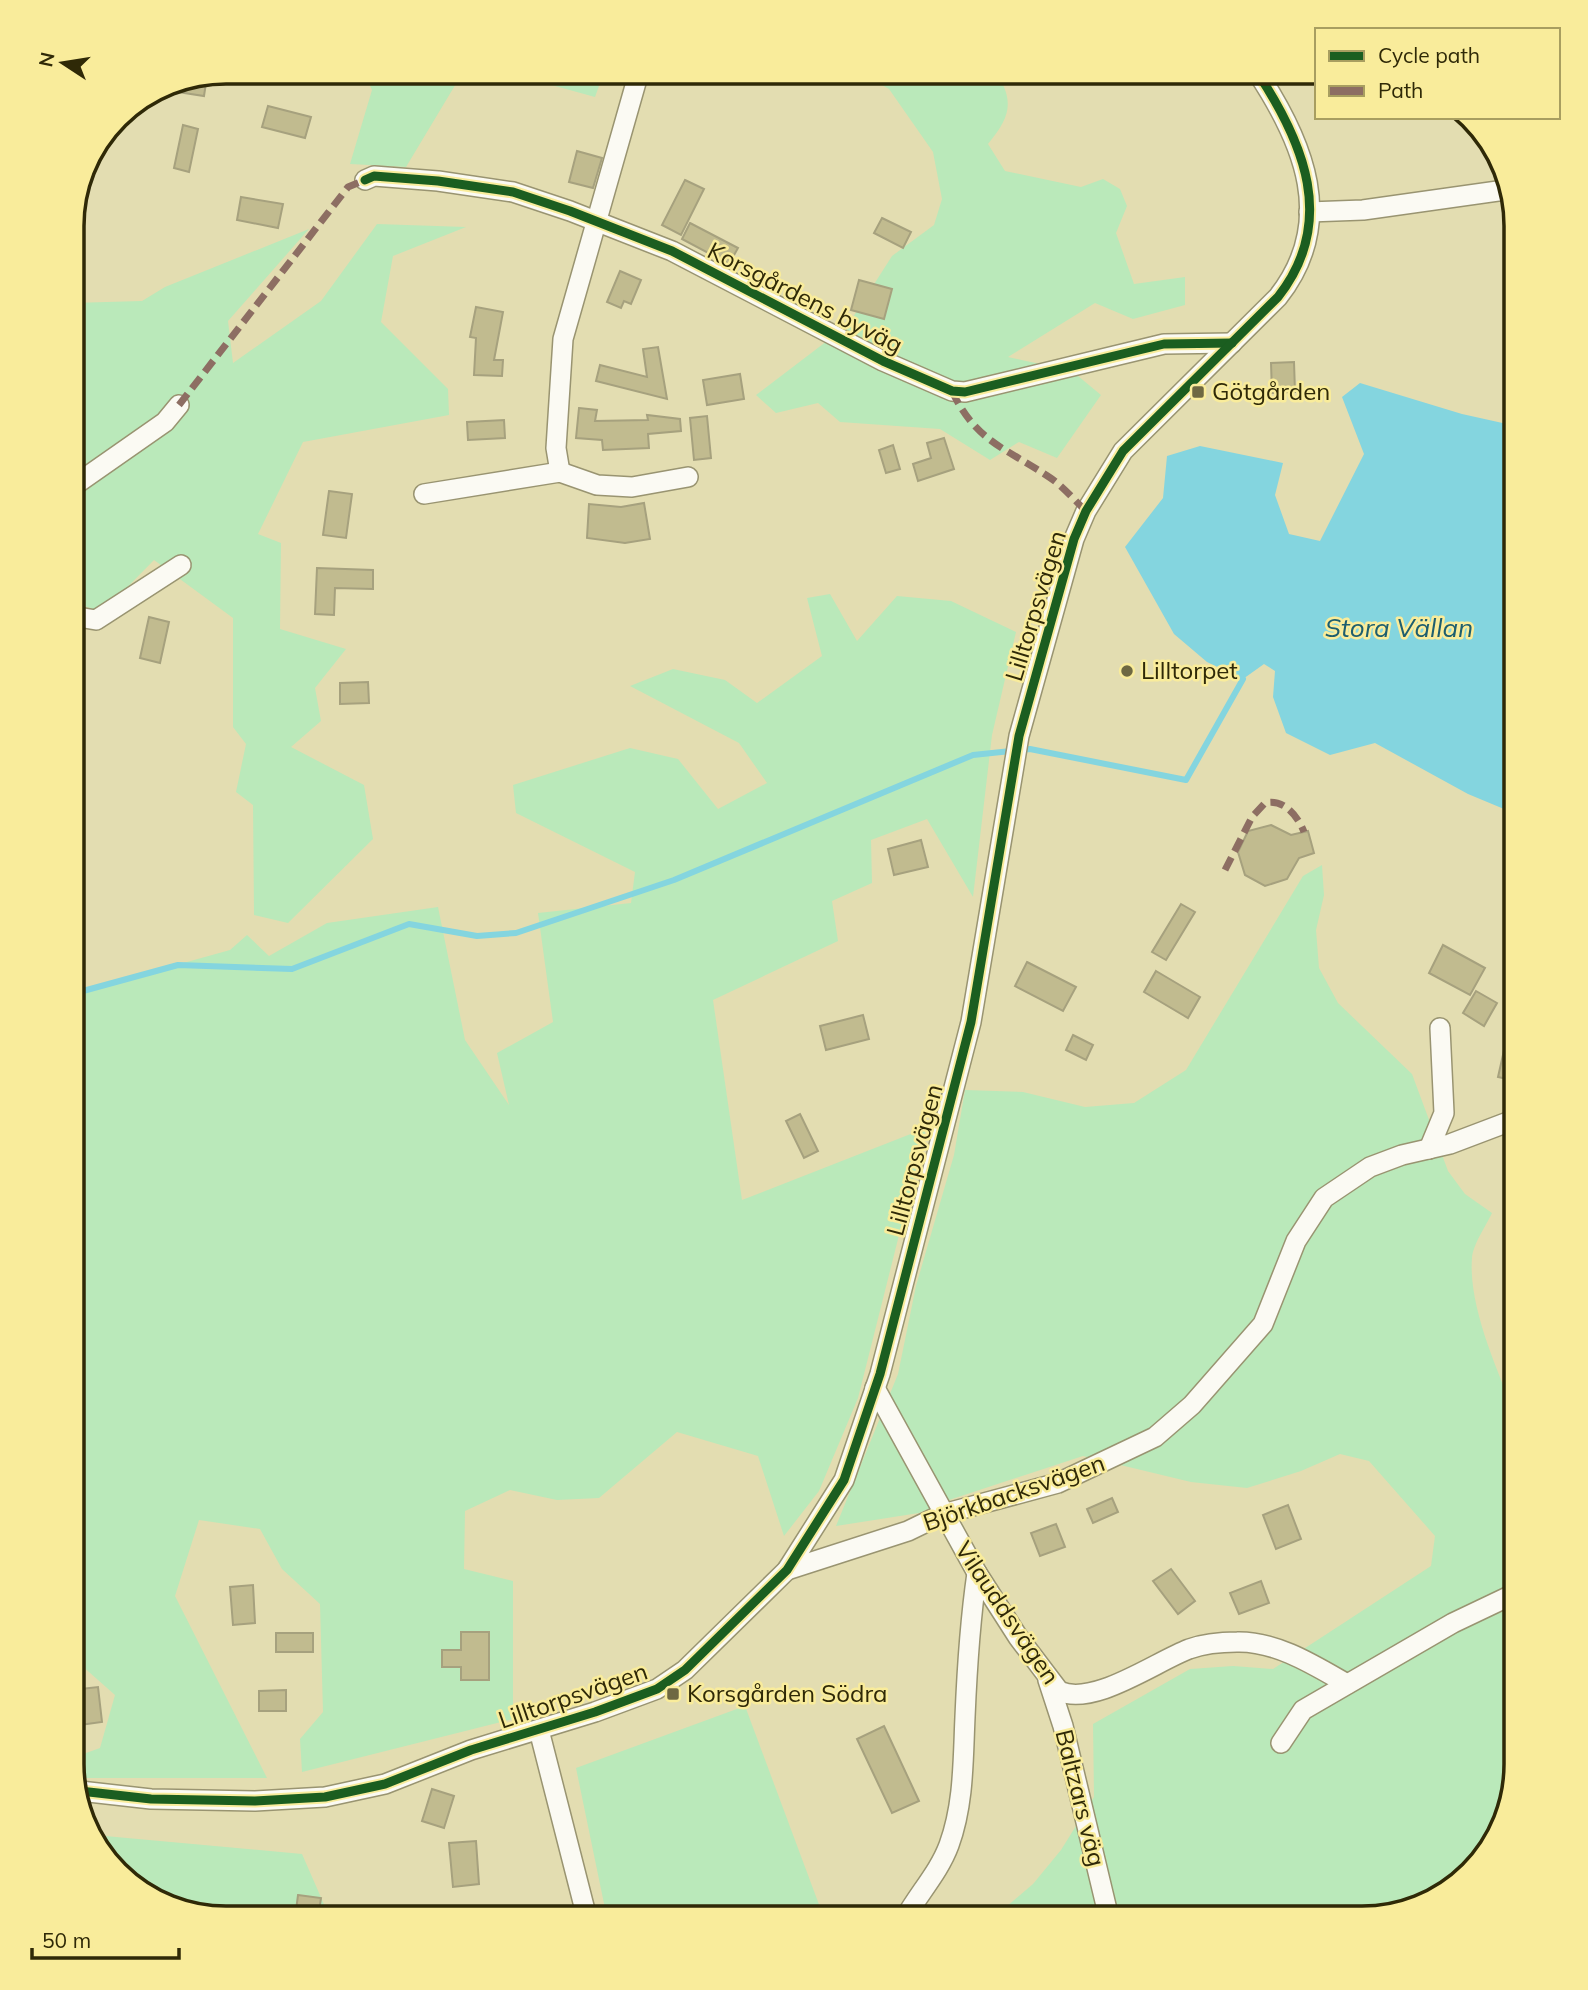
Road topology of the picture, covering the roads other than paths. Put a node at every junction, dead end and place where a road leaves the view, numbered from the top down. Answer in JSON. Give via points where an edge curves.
{"nodes":[{"id":1,"x":636,"y":84,"type":"edge"},
{"id":2,"x":1264,"y":84,"type":"edge"},
{"id":3,"x":365,"y":180,"type":"dead end"},
{"id":4,"x":1499,"y":191,"type":"edge"},
{"id":5,"x":1309,"y":212,"type":"junction"},
{"id":6,"x":598,"y":224,"type":"junction"},
{"id":7,"x":1232,"y":343,"type":"junction"},
{"id":8,"x":179,"y":405,"type":"dead end"},
{"id":9,"x":560,"y":472,"type":"junction"},
{"id":10,"x":688,"y":477,"type":"dead end"},
{"id":11,"x":84,"y":479,"type":"edge"},
{"id":12,"x":425,"y":494,"type":"dead end"},
{"id":13,"x":181,"y":565,"type":"dead end"},
{"id":14,"x":84,"y":618,"type":"edge"},
{"id":15,"x":1440,"y":1028,"type":"dead end"},
{"id":16,"x":1504,"y":1123,"type":"edge"},
{"id":17,"x":1429,"y":1149,"type":"junction"},
{"id":18,"x":875,"y":1388,"type":"junction"},
{"id":19,"x":943,"y":1514,"type":"junction"},
{"id":20,"x":787,"y":1570,"type":"junction"},
{"id":21,"x":976,"y":1573,"type":"junction"},
{"id":22,"x":1504,"y":1599,"type":"edge"},
{"id":23,"x":1047,"y":1679,"type":"junction"},
{"id":24,"x":1347,"y":1685,"type":"junction"},
{"id":25,"x":539,"y":1730,"type":"junction"},
{"id":26,"x":1281,"y":1743,"type":"dead end"},
{"id":27,"x":87,"y":1792,"type":"edge"},
{"id":28,"x":584,"y":1906,"type":"edge"},
{"id":29,"x":912,"y":1906,"type":"edge"},
{"id":30,"x":1106,"y":1906,"type":"edge"}],
"edges":[{"from":1,"to":6,"type":"street"},
{"from":2,"to":5,"type":"street","name":"Lilltorpsvägen","via":[[1288,122],[1301,155],[1309,185]]},
{"from":3,"to":6,"type":"street","name":"Korsgårdens byväg","via":[[374,176],[438,181],[513,192]]},
{"from":4,"to":5,"type":"street","via":[[1363,211]]},
{"from":5,"to":7,"type":"street","name":"Lilltorpsvägen","via":[[1306,247],[1297,271]]},
{"from":6,"to":7,"type":"street","name":"Korsgårdens byväg","via":[[672,251],[883,361],[953,391],[965,392],[1164,344]]},
{"from":6,"to":9,"type":"street","via":[[563,339],[556,448]]},
{"from":7,"to":18,"type":"street","name":"Lilltorpsvägen","via":[[1123,451],[1073,539],[1021,730],[971,1022]]},
{"from":8,"to":11,"type":"street","via":[[165,422]]},
{"from":9,"to":10,"type":"street","via":[[597,485],[632,487]]},
{"from":9,"to":12,"type":"street"},
{"from":13,"to":14,"type":"street","via":[[96,621]]},
{"from":15,"to":17,"type":"street","via":[[1444,1113]]},
{"from":16,"to":17,"type":"street","name":"Björkbacksvägen"},
{"from":17,"to":19,"type":"street","name":"Björkbacksvägen","via":[[1370,1167],[1324,1198],[1296,1241],[1264,1324],[1192,1405],[1155,1437],[1058,1483]]},
{"from":18,"to":19,"type":"street","name":"Vilauddsvägen"},
{"from":18,"to":20,"type":"street","name":"Lilltorpsvägen","via":[[844,1480]]},
{"from":19,"to":20,"type":"street","name":"Björkbacksvägen","via":[[908,1531]]},
{"from":19,"to":21,"type":"street","name":"Vilauddsvägen"},
{"from":20,"to":25,"type":"street","name":"Lilltorpsvägen","via":[[685,1670],[656,1689]]},
{"from":21,"to":23,"type":"street","name":"Vilauddsvägen"},
{"from":21,"to":29,"type":"street","via":[[957,1821],[936,1871]]},
{"from":22,"to":24,"type":"street"},
{"from":23,"to":24,"type":"street","name":"Vilauddsvägen","via":[[1068,1695],[1090,1694],[1189,1649],[1237,1642],[1278,1650]]},
{"from":23,"to":30,"type":"street","name":"Baltzars väg"},
{"from":24,"to":26,"type":"street","via":[[1303,1710]]},
{"from":25,"to":27,"type":"street","name":"Lilltorpsvägen","via":[[385,1784],[325,1797],[211,1802]]},
{"from":25,"to":28,"type":"street"}]}
